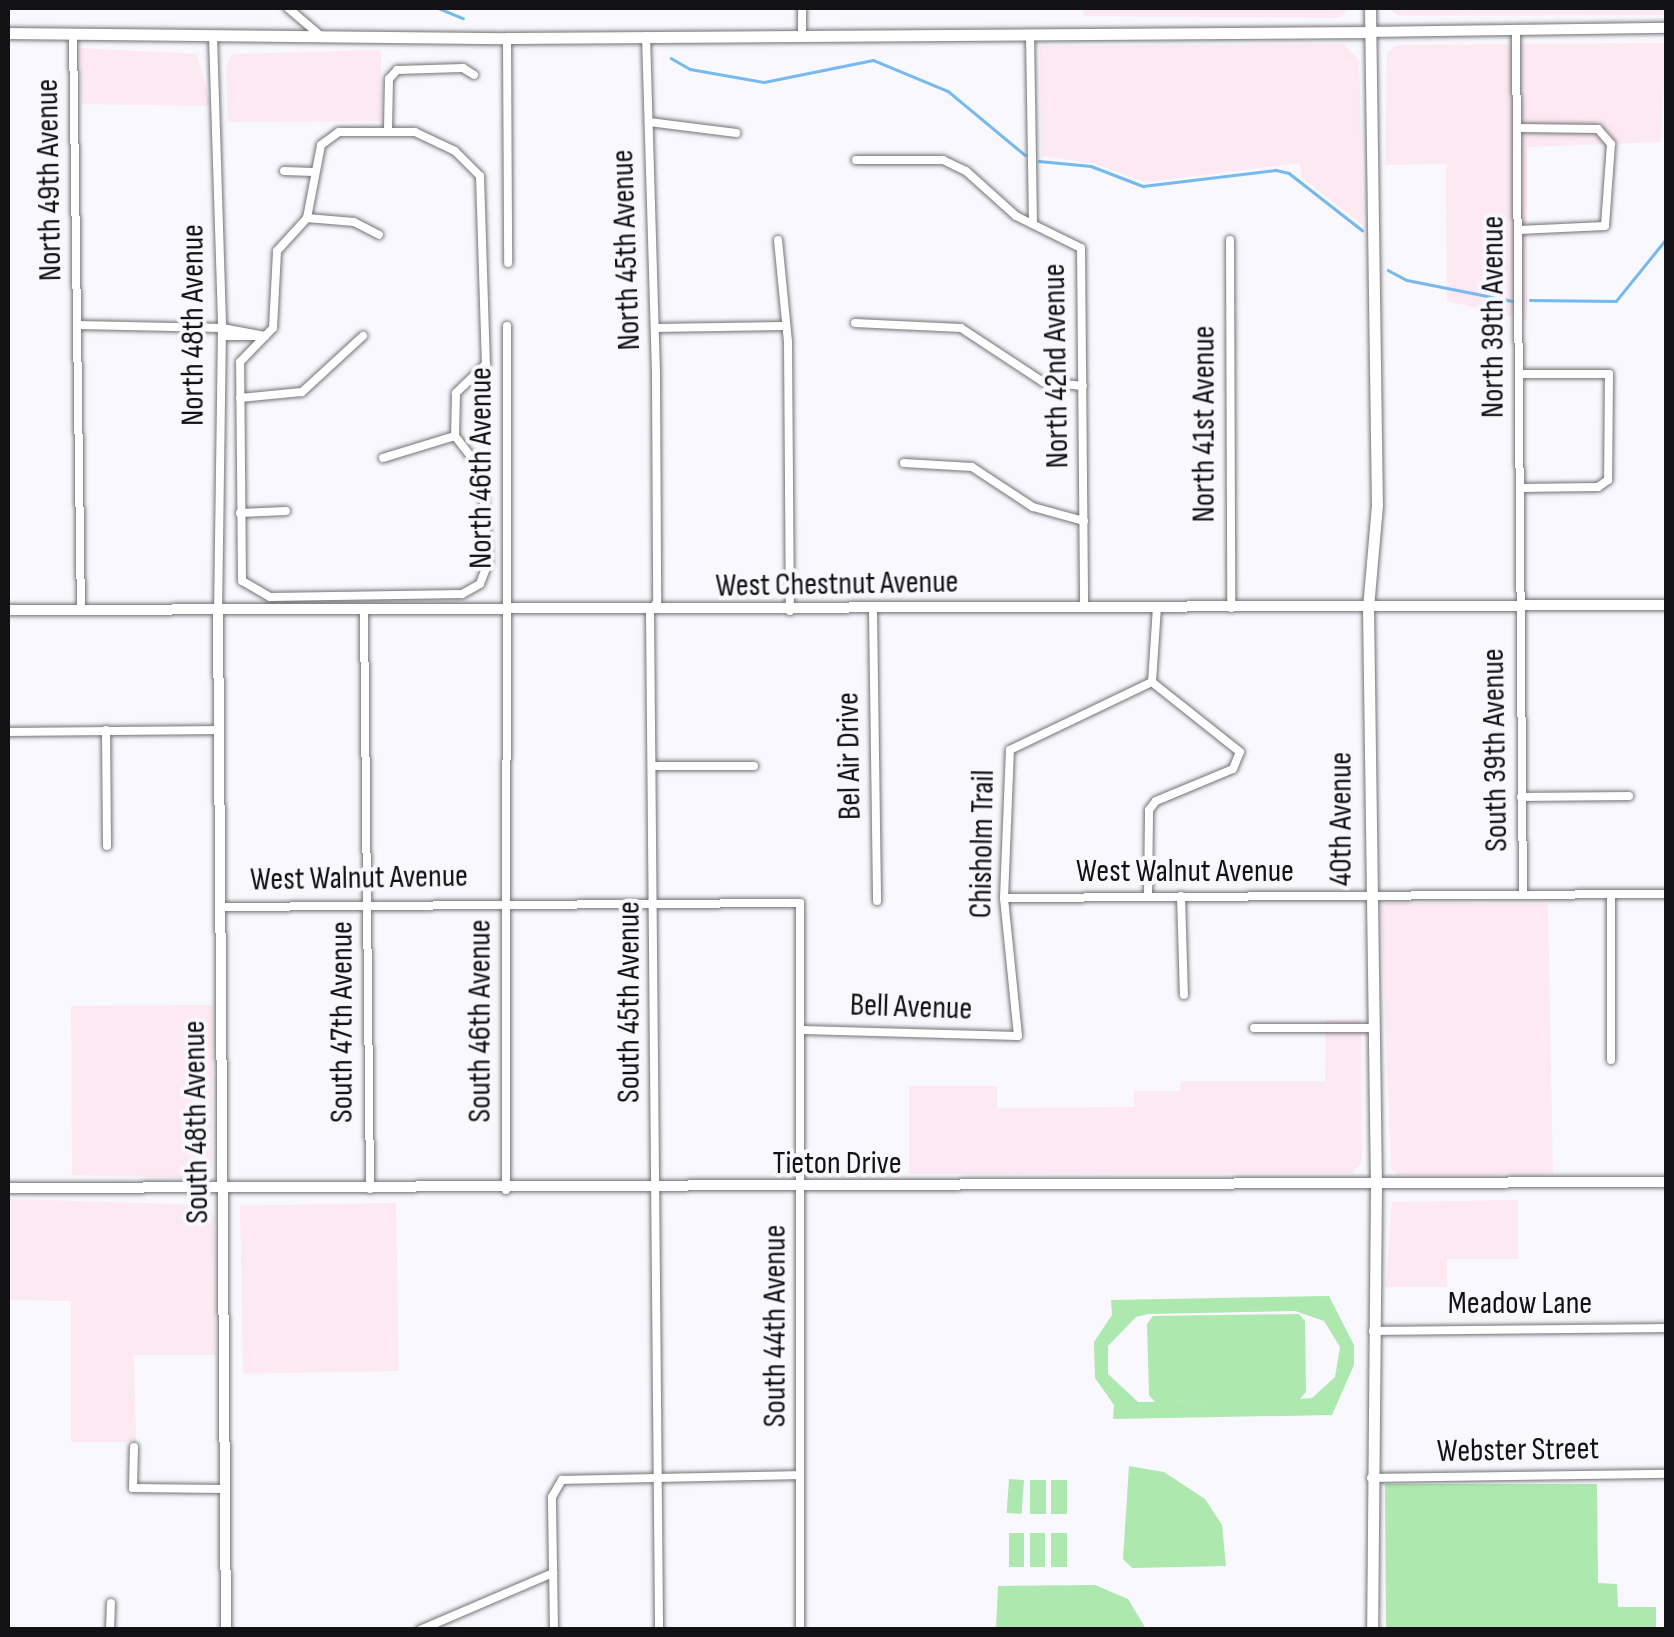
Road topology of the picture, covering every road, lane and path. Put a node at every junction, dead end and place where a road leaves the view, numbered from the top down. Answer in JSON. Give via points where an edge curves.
{"nodes":[{"id":1,"x":288,"y":8,"type":"edge"},
{"id":2,"x":802,"y":8,"type":"edge"},
{"id":3,"x":1370,"y":8,"type":"edge"},
{"id":4,"x":1666,"y":28,"type":"edge"},
{"id":5,"x":1516,"y":30,"type":"junction"},
{"id":6,"x":1370,"y":32,"type":"junction"},
{"id":7,"x":8,"y":33,"type":"edge"},
{"id":8,"x":1030,"y":33,"type":"junction"},
{"id":9,"x":73,"y":34,"type":"junction"},
{"id":10,"x":214,"y":36,"type":"junction"},
{"id":11,"x":646,"y":36,"type":"junction"},
{"id":12,"x":802,"y":36,"type":"junction"},
{"id":13,"x":322,"y":37,"type":"junction"},
{"id":14,"x":507,"y":38,"type":"junction"},
{"id":15,"x":474,"y":75,"type":"dead end"},
{"id":16,"x":649,"y":122,"type":"junction"},
{"id":17,"x":1519,"y":128,"type":"junction"},
{"id":18,"x":388,"y":130,"type":"junction"},
{"id":19,"x":736,"y":133,"type":"dead end"},
{"id":20,"x":856,"y":160,"type":"dead end"},
{"id":21,"x":284,"y":171,"type":"dead end"},
{"id":22,"x":314,"y":172,"type":"junction"},
{"id":23,"x":306,"y":218,"type":"junction"},
{"id":24,"x":1033,"y":224,"type":"junction"},
{"id":25,"x":1519,"y":230,"type":"junction"},
{"id":26,"x":379,"y":235,"type":"dead end"},
{"id":27,"x":486,"y":238,"type":"junction"},
{"id":28,"x":506,"y":238,"type":"junction"},
{"id":29,"x":778,"y":240,"type":"dead end"},
{"id":30,"x":1230,"y":240,"type":"dead end"},
{"id":31,"x":508,"y":262,"type":"dead end"},
{"id":32,"x":855,"y":322,"type":"dead end"},
{"id":33,"x":78,"y":325,"type":"junction"},
{"id":34,"x":507,"y":326,"type":"dead end"},
{"id":35,"x":784,"y":326,"type":"junction"},
{"id":36,"x":654,"y":328,"type":"junction"},
{"id":37,"x":222,"y":332,"type":"junction"},
{"id":38,"x":265,"y":336,"type":"junction"},
{"id":39,"x":363,"y":336,"type":"dead end"},
{"id":40,"x":1519,"y":374,"type":"junction"},
{"id":41,"x":656,"y":376,"type":"joint"},
{"id":42,"x":1083,"y":386,"type":"junction"},
{"id":43,"x":240,"y":398,"type":"junction"},
{"id":44,"x":455,"y":436,"type":"junction"},
{"id":45,"x":383,"y":458,"type":"dead end"},
{"id":46,"x":904,"y":463,"type":"dead end"},
{"id":47,"x":1520,"y":488,"type":"junction"},
{"id":48,"x":286,"y":511,"type":"dead end"},
{"id":49,"x":240,"y":513,"type":"junction"},
{"id":50,"x":1084,"y":522,"type":"junction"},
{"id":51,"x":1520,"y":605,"type":"junction"},
{"id":52,"x":1666,"y":605,"type":"edge"},
{"id":53,"x":1157,"y":607,"type":"junction"},
{"id":54,"x":1368,"y":607,"type":"junction"},
{"id":55,"x":1084,"y":608,"type":"junction"},
{"id":56,"x":1231,"y":608,"type":"junction"},
{"id":57,"x":8,"y":610,"type":"edge"},
{"id":58,"x":873,"y":610,"type":"junction"},
{"id":59,"x":81,"y":611,"type":"junction"},
{"id":60,"x":507,"y":611,"type":"junction"},
{"id":61,"x":790,"y":611,"type":"junction"},
{"id":62,"x":650,"y":612,"type":"junction"},
{"id":63,"x":218,"y":613,"type":"junction"},
{"id":64,"x":364,"y":613,"type":"junction"},
{"id":65,"x":1152,"y":682,"type":"junction"},
{"id":66,"x":106,"y":730,"type":"junction"},
{"id":67,"x":219,"y":730,"type":"junction"},
{"id":68,"x":8,"y":732,"type":"edge"},
{"id":69,"x":653,"y":766,"type":"junction"},
{"id":70,"x":754,"y":766,"type":"dead end"},
{"id":71,"x":1629,"y":796,"type":"dead end"},
{"id":72,"x":1521,"y":797,"type":"junction"},
{"id":73,"x":107,"y":846,"type":"dead end"},
{"id":74,"x":1523,"y":894,"type":"junction"},
{"id":75,"x":1611,"y":894,"type":"junction"},
{"id":76,"x":1666,"y":894,"type":"edge"},
{"id":77,"x":1148,"y":896,"type":"junction"},
{"id":78,"x":1181,"y":896,"type":"junction"},
{"id":79,"x":1370,"y":896,"type":"junction"},
{"id":80,"x":1004,"y":898,"type":"junction"},
{"id":81,"x":506,"y":901,"type":"junction"},
{"id":82,"x":876,"y":901,"type":"dead end"},
{"id":83,"x":654,"y":903,"type":"junction"},
{"id":84,"x":800,"y":903,"type":"joint"},
{"id":85,"x":368,"y":904,"type":"junction"},
{"id":86,"x":220,"y":907,"type":"junction"},
{"id":87,"x":1184,"y":995,"type":"dead end"},
{"id":88,"x":1254,"y":1028,"type":"dead end"},
{"id":89,"x":1372,"y":1028,"type":"junction"},
{"id":90,"x":803,"y":1030,"type":"junction"},
{"id":91,"x":1018,"y":1036,"type":"joint"},
{"id":92,"x":1611,"y":1060,"type":"dead end"},
{"id":93,"x":1666,"y":1182,"type":"edge"},
{"id":94,"x":1376,"y":1186,"type":"junction"},
{"id":95,"x":8,"y":1188,"type":"edge"},
{"id":96,"x":802,"y":1189,"type":"junction"},
{"id":97,"x":370,"y":1190,"type":"junction"},
{"id":98,"x":506,"y":1190,"type":"junction"},
{"id":99,"x":658,"y":1190,"type":"junction"},
{"id":100,"x":223,"y":1192,"type":"junction"},
{"id":101,"x":1666,"y":1328,"type":"edge"},
{"id":102,"x":1373,"y":1331,"type":"junction"},
{"id":103,"x":134,"y":1447,"type":"dead end"},
{"id":104,"x":800,"y":1474,"type":"junction"},
{"id":105,"x":1666,"y":1474,"type":"edge"},
{"id":106,"x":657,"y":1476,"type":"junction"},
{"id":107,"x":1371,"y":1478,"type":"junction"},
{"id":108,"x":225,"y":1489,"type":"junction"},
{"id":109,"x":553,"y":1573,"type":"junction"},
{"id":110,"x":111,"y":1603,"type":"dead end"},
{"id":111,"x":110,"y":1630,"type":"edge"},
{"id":112,"x":226,"y":1630,"type":"edge"},
{"id":113,"x":420,"y":1630,"type":"edge"},
{"id":114,"x":554,"y":1630,"type":"edge"},
{"id":115,"x":659,"y":1630,"type":"edge"},
{"id":116,"x":800,"y":1630,"type":"edge"},
{"id":117,"x":1372,"y":1630,"type":"edge"}],
"edges":[{"from":1,"to":13,"type":"street"},
{"from":2,"to":12,"type":"street"},
{"from":3,"to":6,"type":"main road","name":"40th Avenue"},
{"from":4,"to":5,"type":"street"},
{"from":5,"to":6,"type":"street"},
{"from":5,"to":17,"type":"street","name":"North 39th Avenue"},
{"from":6,"to":8,"type":"main road"},
{"from":6,"to":54,"type":"main road","name":"40th Avenue","via":[[1377,505]]},
{"from":7,"to":9,"type":"main road"},
{"from":8,"to":12,"type":"main road"},
{"from":8,"to":24,"type":"street","name":"North 42nd Avenue"},
{"from":9,"to":10,"type":"main road"},
{"from":9,"to":33,"type":"street","name":"North 49th Avenue"},
{"from":10,"to":13,"type":"main road"},
{"from":10,"to":37,"type":"street","name":"North 48th Avenue"},
{"from":11,"to":12,"type":"main road"},
{"from":11,"to":14,"type":"main road"},
{"from":11,"to":16,"type":"street","name":"North 45th Avenue"},
{"from":13,"to":14,"type":"main road"},
{"from":14,"to":28,"type":"street"},
{"from":15,"to":18,"type":"street","via":[[463,68],[397,70],[389,79]]},
{"from":16,"to":19,"type":"street","name":"North 45th Avenue"},
{"from":16,"to":36,"type":"street","name":"North 45th Avenue"},
{"from":17,"to":25,"type":"street","name":"North 39th Avenue"},
{"from":17,"to":25,"type":"street","via":[[1598,129],[1611,144],[1605,226]]},
{"from":18,"to":22,"type":"street","via":[[330,135]]},
{"from":18,"to":27,"type":"street","via":[[414,132],[469,163],[484,192]]},
{"from":20,"to":24,"type":"street","via":[[943,160]]},
{"from":21,"to":22,"type":"street"},
{"from":22,"to":23,"type":"street"},
{"from":23,"to":26,"type":"street","via":[[354,222]]},
{"from":23,"to":38,"type":"street","via":[[277,251],[275,321]]},
{"from":24,"to":42,"type":"street","name":"North 42nd Avenue","via":[[1084,255]]},
{"from":25,"to":40,"type":"street","name":"North 39th Avenue"},
{"from":27,"to":28,"type":"street"},
{"from":27,"to":44,"type":"street","via":[[486,364],[456,393]]},
{"from":28,"to":31,"type":"street"},
{"from":29,"to":35,"type":"street"},
{"from":30,"to":56,"type":"street","name":"North 41st Avenue"},
{"from":32,"to":42,"type":"street","via":[[961,328],[1043,382]]},
{"from":33,"to":37,"type":"street"},
{"from":33,"to":59,"type":"street","name":"North 49th Avenue"},
{"from":34,"to":60,"type":"street","name":"North 46th Avenue"},
{"from":35,"to":36,"type":"street"},
{"from":35,"to":61,"type":"street"},
{"from":36,"to":41,"type":"street","name":"North 45th Avenue"},
{"from":37,"to":38,"type":"street"},
{"from":37,"to":63,"type":"street","name":"North 48th Avenue"},
{"from":38,"to":43,"type":"street","via":[[242,358]]},
{"from":39,"to":43,"type":"street","via":[[302,392]]},
{"from":40,"to":47,"type":"street","name":"North 39th Avenue"},
{"from":40,"to":47,"type":"street","via":[[1609,374],[1608,480],[1598,487]]},
{"from":41,"to":62,"type":"street","name":"South 45th Avenue","via":[[657,602]]},
{"from":42,"to":50,"type":"street","name":"North 42nd Avenue"},
{"from":43,"to":49,"type":"street"},
{"from":44,"to":45,"type":"street"},
{"from":44,"to":49,"type":"street","via":[[482,470],[486,486],[488,563],[480,584],[462,594],[258,593],[242,581]]},
{"from":46,"to":50,"type":"street","via":[[972,467],[1033,508]]},
{"from":47,"to":51,"type":"street","name":"North 39th Avenue"},
{"from":48,"to":49,"type":"street"},
{"from":50,"to":55,"type":"street","name":"North 42nd Avenue"},
{"from":51,"to":52,"type":"street","name":"West Chestnut Avenue"},
{"from":51,"to":54,"type":"street","name":"West Chestnut Avenue"},
{"from":51,"to":72,"type":"street","name":"South 39th Avenue"},
{"from":53,"to":55,"type":"street","name":"West Chestnut Avenue"},
{"from":53,"to":56,"type":"street","name":"West Chestnut Avenue"},
{"from":53,"to":65,"type":"street"},
{"from":54,"to":56,"type":"street","name":"West Chestnut Avenue"},
{"from":54,"to":79,"type":"main road","name":"40th Avenue"},
{"from":55,"to":58,"type":"street","name":"West Chestnut Avenue"},
{"from":57,"to":59,"type":"street","name":"West Chestnut Avenue"},
{"from":58,"to":61,"type":"street","name":"West Chestnut Avenue"},
{"from":58,"to":82,"type":"street","name":"Bel Air Drive"},
{"from":59,"to":63,"type":"street","name":"West Chestnut Avenue"},
{"from":60,"to":62,"type":"street","name":"West Chestnut Avenue"},
{"from":60,"to":64,"type":"street","name":"West Chestnut Avenue"},
{"from":60,"to":81,"type":"street","name":"South 46th Avenue"},
{"from":61,"to":62,"type":"street","name":"West Chestnut Avenue"},
{"from":62,"to":69,"type":"street","name":"South 45th Avenue"},
{"from":63,"to":64,"type":"street","name":"West Chestnut Avenue"},
{"from":63,"to":67,"type":"street","name":"South 48th Avenue"},
{"from":64,"to":85,"type":"street","name":"South 47th Avenue"},
{"from":65,"to":77,"type":"street","via":[[1240,752],[1232,769],[1149,810]]},
{"from":65,"to":80,"type":"street","name":"Chisholm Trail","via":[[1010,750]]},
{"from":66,"to":67,"type":"street"},
{"from":66,"to":68,"type":"street"},
{"from":66,"to":73,"type":"street"},
{"from":67,"to":86,"type":"street","name":"South 48th Avenue"},
{"from":69,"to":70,"type":"street"},
{"from":69,"to":83,"type":"street","name":"South 45th Avenue"},
{"from":71,"to":72,"type":"street"},
{"from":72,"to":74,"type":"street","name":"South 39th Avenue"},
{"from":74,"to":75,"type":"street","name":"West Walnut Avenue"},
{"from":74,"to":79,"type":"street","name":"West Walnut Avenue"},
{"from":75,"to":76,"type":"street","name":"West Walnut Avenue"},
{"from":75,"to":92,"type":"street"},
{"from":77,"to":78,"type":"street","name":"West Walnut Avenue"},
{"from":77,"to":80,"type":"street","name":"West Walnut Avenue"},
{"from":78,"to":79,"type":"street","name":"West Walnut Avenue"},
{"from":78,"to":87,"type":"street"},
{"from":79,"to":89,"type":"main road","name":"40th Avenue"},
{"from":80,"to":91,"type":"street","name":"Chisholm Trail"},
{"from":81,"to":83,"type":"street","name":"West Walnut Avenue"},
{"from":81,"to":85,"type":"street","name":"West Walnut Avenue"},
{"from":81,"to":98,"type":"street","name":"South 46th Avenue"},
{"from":83,"to":84,"type":"street","name":"West Walnut Avenue"},
{"from":83,"to":99,"type":"street","name":"South 45th Avenue"},
{"from":84,"to":90,"type":"street","name":"South 44th Avenue"},
{"from":85,"to":86,"type":"street","name":"West Walnut Avenue"},
{"from":85,"to":97,"type":"street","name":"South 47th Avenue"},
{"from":86,"to":100,"type":"street","name":"South 48th Avenue"},
{"from":88,"to":89,"type":"street"},
{"from":89,"to":94,"type":"main road","name":"40th Avenue"},
{"from":90,"to":91,"type":"street","name":"Bell Avenue"},
{"from":90,"to":96,"type":"street","name":"South 44th Avenue"},
{"from":93,"to":94,"type":"street","name":"Tieton Drive"},
{"from":94,"to":96,"type":"street","name":"Tieton Drive"},
{"from":94,"to":102,"type":"main road","name":"40th Avenue"},
{"from":95,"to":100,"type":"street","name":"Tieton Drive"},
{"from":96,"to":99,"type":"street","name":"Tieton Drive"},
{"from":96,"to":104,"type":"street","name":"South 44th Avenue"},
{"from":97,"to":98,"type":"street","name":"Tieton Drive"},
{"from":97,"to":100,"type":"street","name":"Tieton Drive"},
{"from":98,"to":99,"type":"street","name":"Tieton Drive"},
{"from":99,"to":106,"type":"street","name":"South 45th Avenue"},
{"from":100,"to":108,"type":"street","name":"South 48th Avenue"},
{"from":101,"to":102,"type":"street","name":"Meadow Lane"},
{"from":102,"to":107,"type":"main road","name":"40th Avenue"},
{"from":103,"to":108,"type":"street","via":[[133,1488]]},
{"from":104,"to":106,"type":"street"},
{"from":104,"to":116,"type":"street","name":"South 44th Avenue"},
{"from":105,"to":107,"type":"street","name":"Webster Street"},
{"from":106,"to":109,"type":"street","via":[[575,1476],[556,1488]]},
{"from":106,"to":115,"type":"street","name":"South 45th Avenue"},
{"from":107,"to":117,"type":"main road","name":"40th Avenue"},
{"from":108,"to":112,"type":"street","name":"South 48th Avenue"},
{"from":109,"to":113,"type":"street"},
{"from":109,"to":114,"type":"street"},
{"from":110,"to":111,"type":"street"}]}
